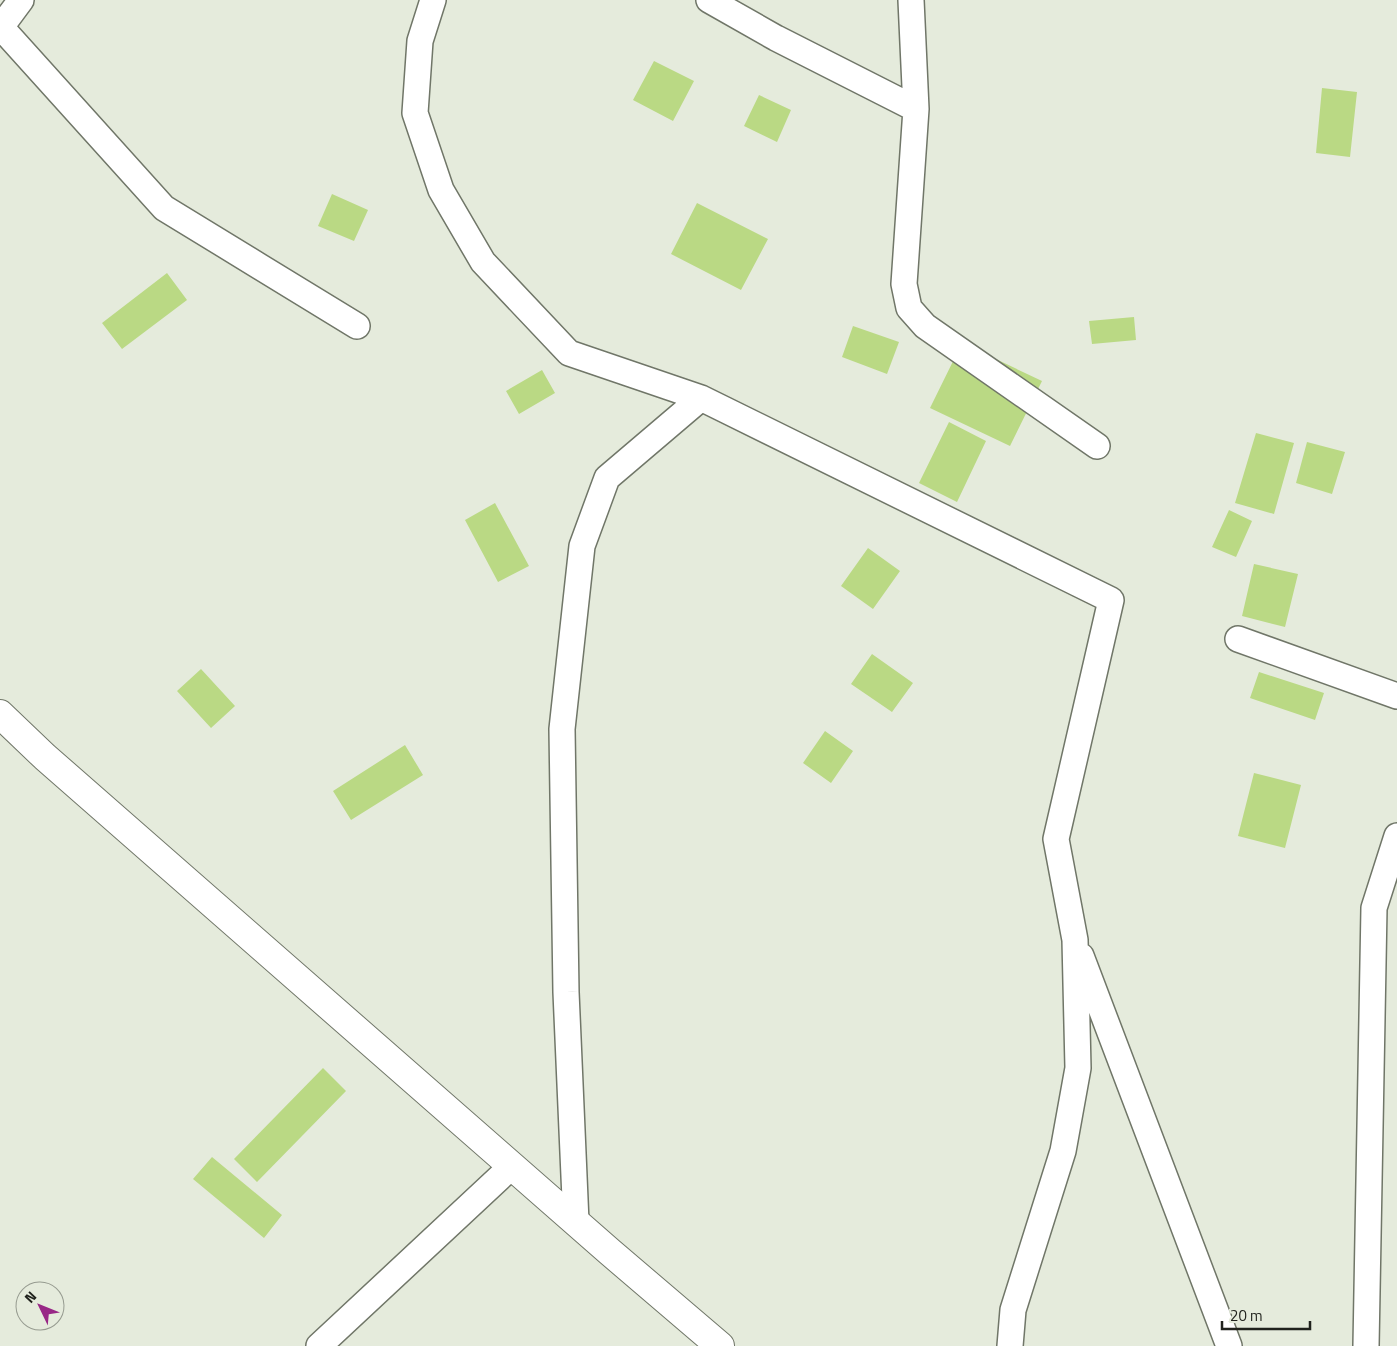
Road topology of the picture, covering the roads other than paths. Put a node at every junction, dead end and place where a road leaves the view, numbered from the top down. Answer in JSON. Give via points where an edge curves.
{"nodes":[{"id":1,"x":20,"y":0,"type":"edge"},
{"id":2,"x":432,"y":0,"type":"edge"},
{"id":3,"x":709,"y":0,"type":"edge"},
{"id":4,"x":911,"y":0,"type":"edge"},
{"id":5,"x":0,"y":27,"type":"edge"},
{"id":6,"x":916,"y":109,"type":"junction"},
{"id":7,"x":357,"y":326,"type":"dead end"},
{"id":8,"x":701,"y":398,"type":"junction"},
{"id":9,"x":1097,"y":446,"type":"dead end"},
{"id":10,"x":1238,"y":638,"type":"dead end"},
{"id":11,"x":1397,"y":696,"type":"edge"},
{"id":12,"x":0,"y":714,"type":"edge"},
{"id":13,"x":1397,"y":836,"type":"edge"},
{"id":14,"x":1075,"y":940,"type":"junction"},
{"id":15,"x":512,"y":1166,"type":"junction"},
{"id":16,"x":576,"y":1222,"type":"junction"},
{"id":17,"x":319,"y":1346,"type":"edge"},
{"id":18,"x":720,"y":1346,"type":"edge"},
{"id":19,"x":1010,"y":1346,"type":"edge"},
{"id":20,"x":1229,"y":1346,"type":"edge"},
{"id":21,"x":1366,"y":1346,"type":"edge"}],
"edges":[{"from":1,"to":5,"type":"street"},
{"from":2,"to":8,"type":"street","via":[[420,41],[415,112],[441,190],[483,262],[569,353]]},
{"from":3,"to":6,"type":"street"},
{"from":4,"to":6,"type":"street"},
{"from":5,"to":7,"type":"street","via":[[164,208]]},
{"from":6,"to":9,"type":"street","via":[[904,284],[909,308],[925,326]]},
{"from":8,"to":14,"type":"street","via":[[1111,600],[1056,839]]},
{"from":8,"to":16,"type":"street","via":[[607,478],[582,546],[562,729],[566,992]]},
{"from":10,"to":11,"type":"street"},
{"from":12,"to":15,"type":"street"},
{"from":13,"to":21,"type":"street","via":[[1374,908]]},
{"from":14,"to":19,"type":"street","via":[[1078,1068],[1063,1151],[1013,1310]]},
{"from":14,"to":20,"type":"street"},
{"from":15,"to":16,"type":"street"},
{"from":15,"to":17,"type":"street"},
{"from":16,"to":18,"type":"street"}]}
